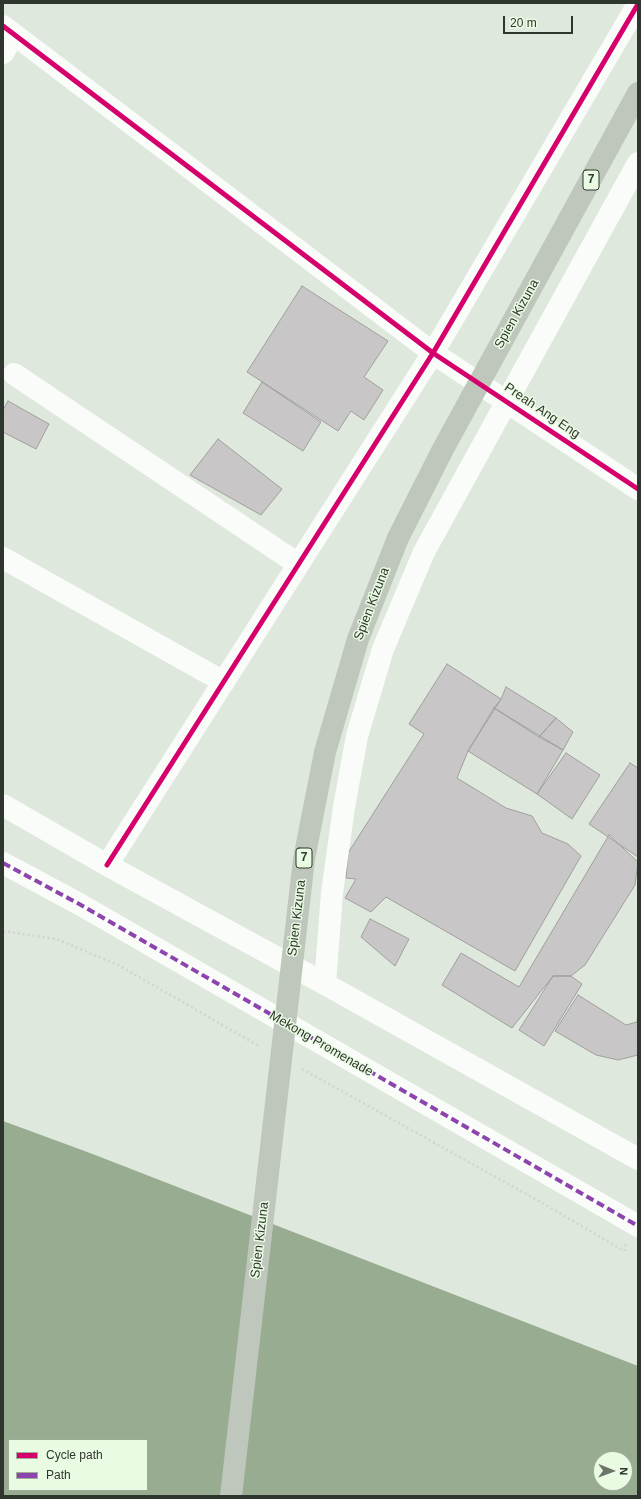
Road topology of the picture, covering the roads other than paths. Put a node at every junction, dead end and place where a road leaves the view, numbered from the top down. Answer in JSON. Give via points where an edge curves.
{"nodes":[{"id":1,"x":638,"y":4,"type":"edge"},
{"id":2,"x":9,"y":30,"type":"edge"},
{"id":3,"x":3,"y":53,"type":"edge"},
{"id":4,"x":638,"y":93,"type":"edge"},
{"id":5,"x":638,"y":163,"type":"edge"},
{"id":6,"x":433,"y":353,"type":"junction"},
{"id":7,"x":14,"y":374,"type":"dead end"},
{"id":8,"x":506,"y":401,"type":"junction"},
{"id":9,"x":638,"y":489,"type":"edge"},
{"id":10,"x":3,"y":558,"type":"edge"},
{"id":11,"x":298,"y":564,"type":"junction"},
{"id":12,"x":224,"y":682,"type":"junction"},
{"id":13,"x":3,"y":805,"type":"edge"},
{"id":14,"x":3,"y":863,"type":"edge"},
{"id":15,"x":108,"y":865,"type":"junction"},
{"id":16,"x":325,"y":984,"type":"junction"},
{"id":17,"x":638,"y":1159,"type":"edge"},
{"id":18,"x":635,"y":1224,"type":"edge"},
{"id":19,"x":230,"y":1496,"type":"edge"}],
"edges":[{"from":1,"to":6,"type":"street"},
{"from":2,"to":3,"type":"street"},
{"from":2,"to":6,"type":"street","name":"Preah Ang Eng"},
{"from":4,"to":19,"type":"highway","name":"Spien Kizuna","number":"7","via":[[398,538],[358,639],[325,752],[304,859]]},
{"from":5,"to":8,"type":"street"},
{"from":6,"to":8,"type":"street","name":"Preah Ang Eng"},
{"from":6,"to":11,"type":"street"},
{"from":7,"to":11,"type":"street"},
{"from":8,"to":9,"type":"street","name":"Preah Ang Eng"},
{"from":8,"to":16,"type":"street","via":[[424,552],[383,649],[358,736],[344,808],[332,893]]},
{"from":10,"to":12,"type":"street"},
{"from":11,"to":12,"type":"street"},
{"from":12,"to":15,"type":"street"},
{"from":13,"to":15,"type":"street"},
{"from":14,"to":18,"type":"street","name":"Mekong Promenade","via":[[81,905]]},
{"from":15,"to":16,"type":"street"},
{"from":16,"to":17,"type":"street"}]}
